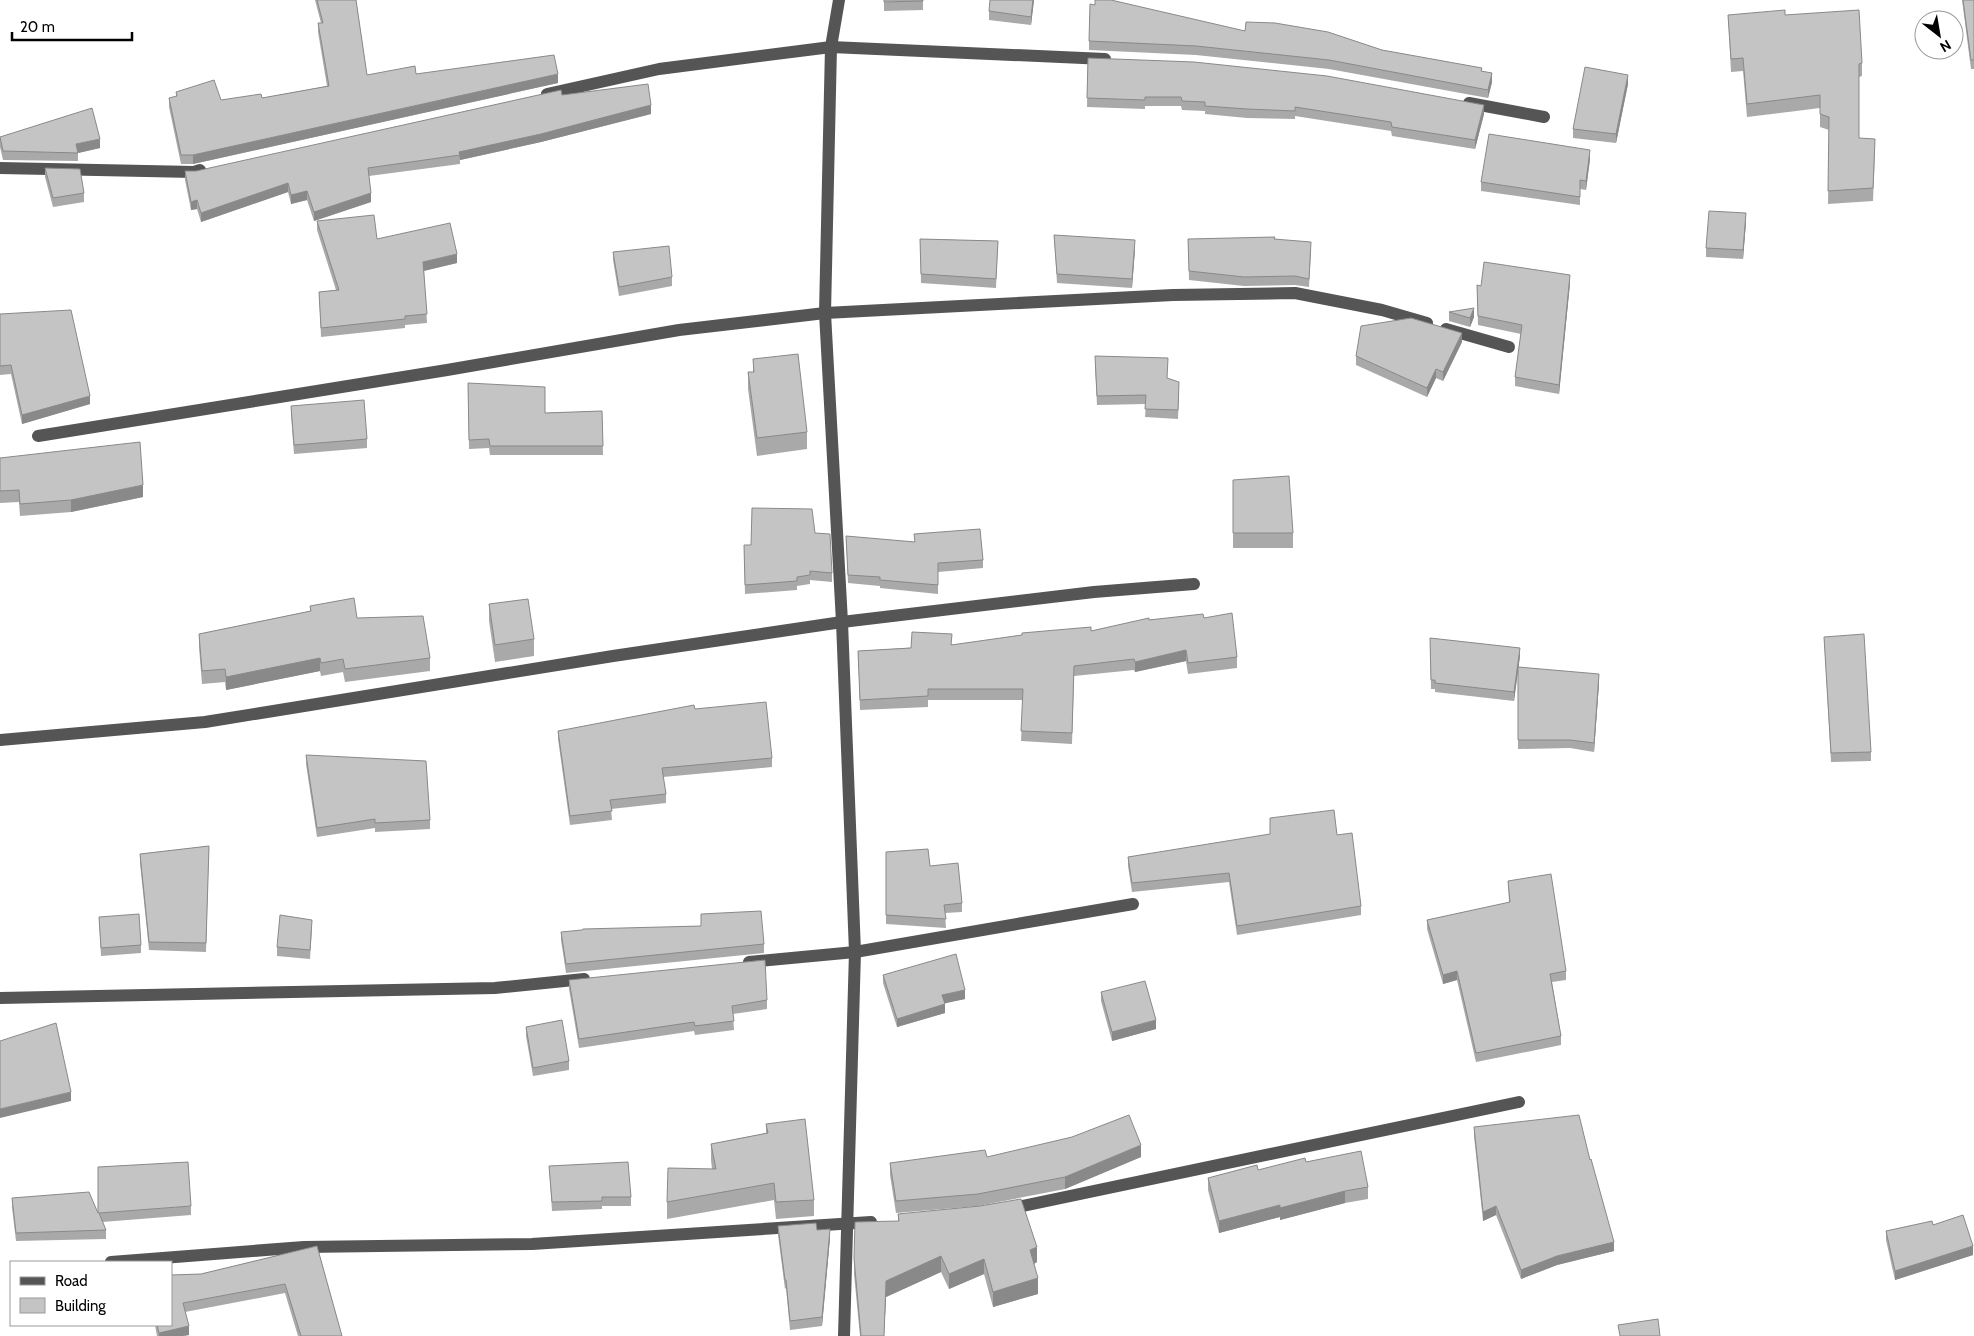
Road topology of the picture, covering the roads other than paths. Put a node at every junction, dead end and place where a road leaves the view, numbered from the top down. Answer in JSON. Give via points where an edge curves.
{"nodes":[{"id":1,"x":839,"y":0,"type":"edge"},
{"id":2,"x":831,"y":47,"type":"junction"},
{"id":3,"x":1116,"y":60,"type":"edge"},
{"id":4,"x":533,"y":97,"type":"edge"},
{"id":5,"x":1456,"y":101,"type":"edge"},
{"id":6,"x":1544,"y":118,"type":"dead end"},
{"id":7,"x":213,"y":167,"type":"edge"},
{"id":8,"x":0,"y":168,"type":"edge"},
{"id":9,"x":825,"y":313,"type":"junction"},
{"id":10,"x":1509,"y":347,"type":"dead end"},
{"id":11,"x":38,"y":436,"type":"dead end"},
{"id":12,"x":1194,"y":584,"type":"dead end"},
{"id":13,"x":842,"y":622,"type":"junction"},
{"id":14,"x":0,"y":740,"type":"edge"},
{"id":15,"x":1133,"y":904,"type":"dead end"},
{"id":16,"x":855,"y":952,"type":"junction"},
{"id":17,"x":738,"y":964,"type":"edge"},
{"id":18,"x":592,"y":978,"type":"edge"},
{"id":19,"x":0,"y":998,"type":"edge"},
{"id":20,"x":1519,"y":1102,"type":"dead end"},
{"id":21,"x":997,"y":1210,"type":"edge"},
{"id":22,"x":847,"y":1222,"type":"junction"},
{"id":23,"x":883,"y":1222,"type":"edge"},
{"id":24,"x":124,"y":1261,"type":"edge"},
{"id":25,"x":844,"y":1336,"type":"edge"}],
"edges":[{"from":1,"to":2,"type":"street"},
{"from":2,"to":3,"type":"street"},
{"from":2,"to":4,"type":"street","via":[[659,69]]},
{"from":2,"to":9,"type":"street"},
{"from":5,"to":6,"type":"street"},
{"from":7,"to":8,"type":"street","via":[[194,172]]},
{"from":9,"to":10,"type":"street","via":[[1173,295],[1295,293],[1382,310]]},
{"from":9,"to":11,"type":"street","via":[[679,330]]},
{"from":9,"to":13,"type":"street"},
{"from":12,"to":13,"type":"street","via":[[1094,592]]},
{"from":13,"to":14,"type":"street","via":[[205,722]]},
{"from":13,"to":16,"type":"street"},
{"from":15,"to":16,"type":"street"},
{"from":16,"to":17,"type":"street"},
{"from":16,"to":22,"type":"street"},
{"from":18,"to":19,"type":"street","via":[[495,988]]},
{"from":20,"to":21,"type":"street"},
{"from":22,"to":23,"type":"street"},
{"from":22,"to":24,"type":"street","via":[[532,1244],[304,1247]]},
{"from":22,"to":25,"type":"street"}]}
